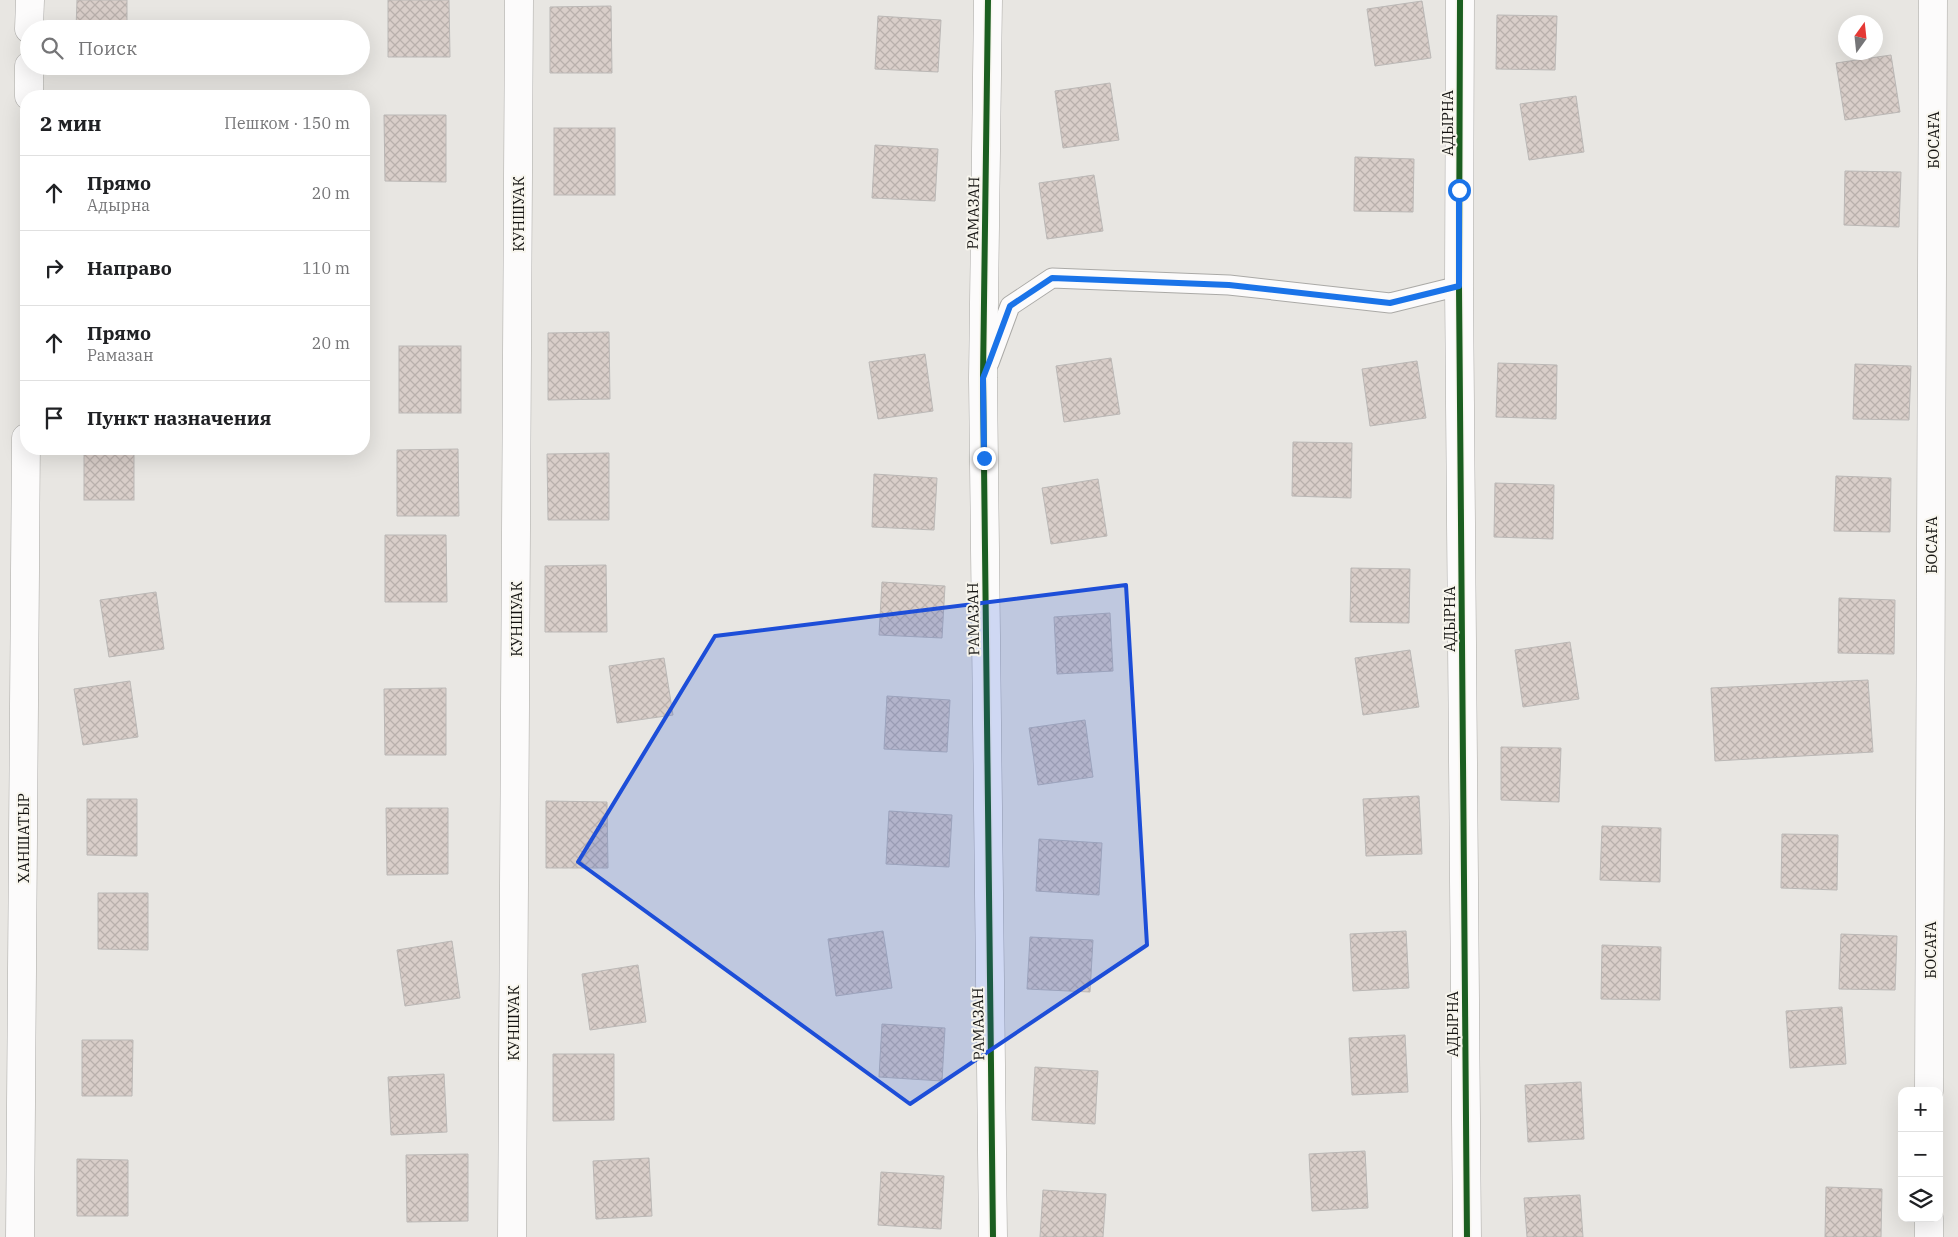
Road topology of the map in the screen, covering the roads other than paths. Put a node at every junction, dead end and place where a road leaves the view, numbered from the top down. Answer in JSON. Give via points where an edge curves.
{"nodes":[{"id":1,"x":30,"y":0,"type":"edge"},
{"id":2,"x":519,"y":0,"type":"edge"},
{"id":3,"x":988,"y":0,"type":"edge"},
{"id":4,"x":1460,"y":0,"type":"edge"},
{"id":5,"x":1933,"y":0,"type":"edge"},
{"id":6,"x":29,"y":20,"type":"edge"},
{"id":7,"x":29,"y":75,"type":"edge"},
{"id":8,"x":29,"y":90,"type":"edge"},
{"id":9,"x":1459,"y":286,"type":"junction"},
{"id":10,"x":983,"y":378,"type":"junction"},
{"id":11,"x":26,"y":455,"type":"edge"},
{"id":12,"x":1930,"y":1087,"type":"edge"},
{"id":13,"x":1929,"y":1222,"type":"edge"},
{"id":14,"x":20,"y":1237,"type":"edge"},
{"id":15,"x":512,"y":1237,"type":"edge"},
{"id":16,"x":993,"y":1237,"type":"edge"},
{"id":17,"x":1466,"y":1237,"type":"edge"},
{"id":18,"x":1929,"y":1237,"type":"edge"}],
"edges":[{"from":1,"to":6,"type":"street"},
{"from":2,"to":15,"type":"street","name":"КУНШУАК"},
{"from":3,"to":10,"type":"street","name":"РАМАЗАН"},
{"from":4,"to":9,"type":"street","name":"АДЫРНА"},
{"from":5,"to":12,"type":"street","name":"БОСАҒА"},
{"from":7,"to":8,"type":"street"},
{"from":9,"to":10,"type":"lane","via":[[1390,303],[1229,285],[1052,278],[1010,306]]},
{"from":9,"to":17,"type":"street","name":"АДЫРНА"},
{"from":10,"to":16,"type":"street","name":"РАМАЗАН"},
{"from":11,"to":14,"type":"street","name":"ХАНШАТЫР"},
{"from":13,"to":18,"type":"street"}]}
